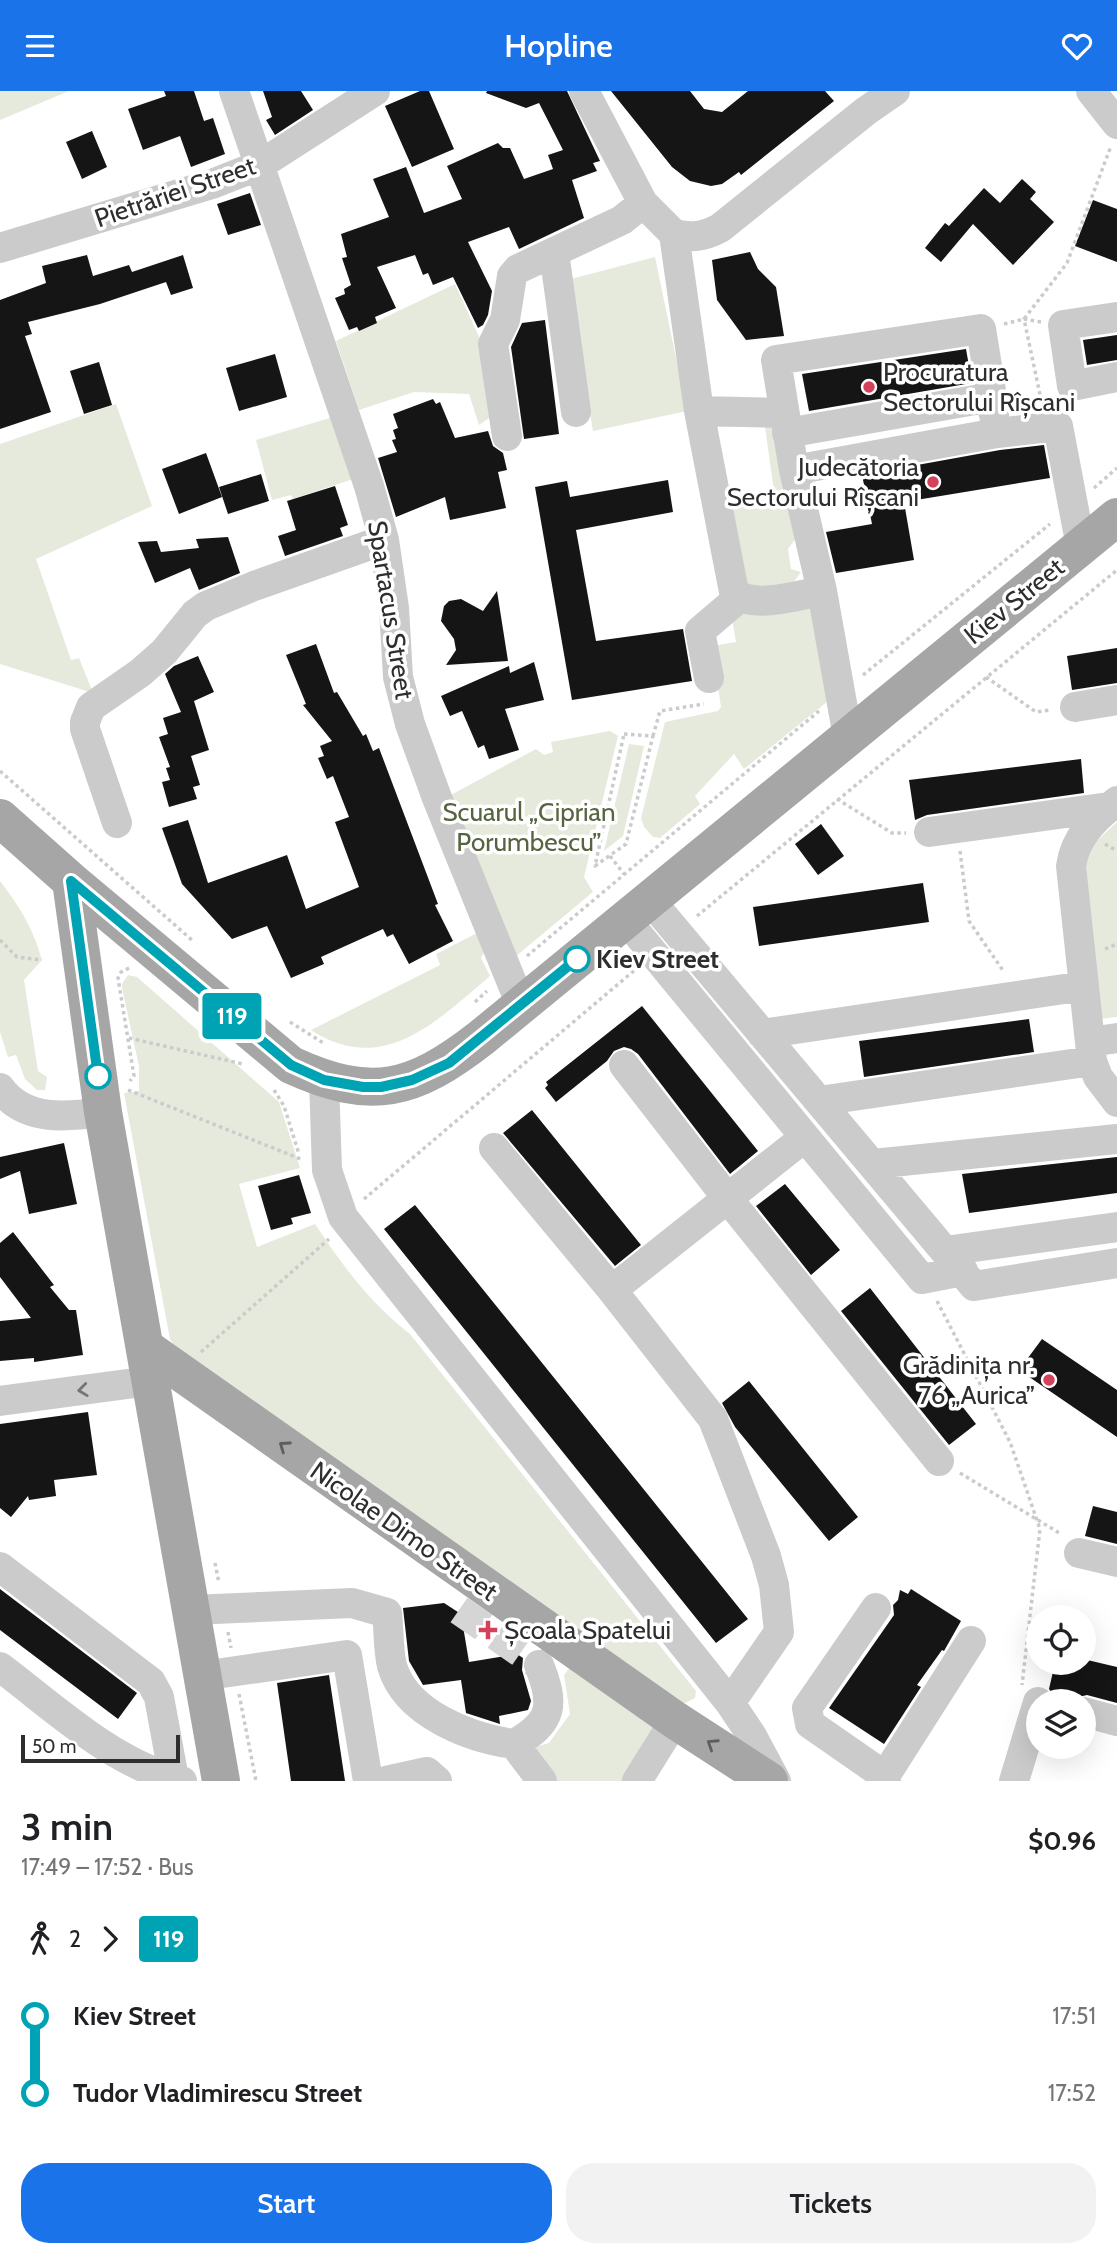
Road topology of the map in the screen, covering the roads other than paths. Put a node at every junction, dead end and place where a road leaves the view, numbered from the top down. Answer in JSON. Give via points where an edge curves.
{"nodes":[{"id":1,"x":234,"y":91,"type":"edge"},
{"id":2,"x":375,"y":91,"type":"edge"},
{"id":3,"x":584,"y":91,"type":"edge"},
{"id":4,"x":895,"y":91,"type":"edge"},
{"id":5,"x":1091,"y":91,"type":"edge"},
{"id":6,"x":1115,"y":133,"type":"edge"},
{"id":7,"x":260,"y":166,"type":"junction"},
{"id":8,"x":643,"y":203,"type":"junction"},
{"id":9,"x":674,"y":234,"type":"junction"},
{"id":10,"x":0,"y":248,"type":"edge"},
{"id":11,"x":554,"y":251,"type":"junction"},
{"id":12,"x":1117,"y":317,"type":"edge"},
{"id":13,"x":1117,"y":377,"type":"edge"},
{"id":14,"x":992,"y":397,"type":"junction"},
{"id":15,"x":699,"y":411,"type":"junction"},
{"id":16,"x":576,"y":412,"type":"dead end"},
{"id":17,"x":785,"y":423,"type":"junction"},
{"id":18,"x":997,"y":433,"type":"junction"},
{"id":19,"x":507,"y":436,"type":"dead end"},
{"id":20,"x":794,"y":470,"type":"junction"},
{"id":21,"x":1117,"y":517,"type":"edge"},
{"id":22,"x":384,"y":540,"type":"junction"},
{"id":23,"x":1081,"y":547,"type":"junction"},
{"id":24,"x":822,"y":591,"type":"junction"},
{"id":25,"x":740,"y":597,"type":"junction"},
{"id":26,"x":709,"y":678,"type":"road end"},
{"id":27,"x":1117,"y":700,"type":"edge"},
{"id":28,"x":1075,"y":707,"type":"road end"},
{"id":29,"x":848,"y":737,"type":"junction"},
{"id":30,"x":1113,"y":804,"type":"edge"},
{"id":31,"x":0,"y":818,"type":"edge"},
{"id":32,"x":117,"y":823,"type":"dead end"},
{"id":33,"x":943,"y":830,"type":"road end"},
{"id":34,"x":71,"y":881,"type":"junction"},
{"id":35,"x":633,"y":898,"type":"junction"},
{"id":36,"x":1084,"y":986,"type":"junction"},
{"id":37,"x":514,"y":989,"type":"junction"},
{"id":38,"x":762,"y":1034,"type":"junction"},
{"id":39,"x":1100,"y":1047,"type":"edge"},
{"id":40,"x":327,"y":1064,"type":"junction"},
{"id":41,"x":624,"y":1065,"type":"dead end"},
{"id":42,"x":0,"y":1089,"type":"edge"},
{"id":43,"x":819,"y":1101,"type":"junction"},
{"id":44,"x":1117,"y":1103,"type":"edge"},
{"id":45,"x":103,"y":1112,"type":"junction"},
{"id":46,"x":805,"y":1137,"type":"junction"},
{"id":47,"x":1117,"y":1139,"type":"edge"},
{"id":48,"x":494,"y":1148,"type":"dead end"},
{"id":49,"x":873,"y":1164,"type":"junction"},
{"id":50,"x":728,"y":1199,"type":"junction"},
{"id":51,"x":1117,"y":1227,"type":"edge"},
{"id":52,"x":954,"y":1261,"type":"junction"},
{"id":53,"x":1117,"y":1263,"type":"edge"},
{"id":54,"x":612,"y":1290,"type":"junction"},
{"id":55,"x":148,"y":1364,"type":"junction"},
{"id":56,"x":0,"y":1401,"type":"edge"},
{"id":57,"x":939,"y":1461,"type":"road end"},
{"id":58,"x":1079,"y":1553,"type":"road end"},
{"id":59,"x":1117,"y":1562,"type":"edge"},
{"id":60,"x":2,"y":1572,"type":"edge"},
{"id":61,"x":876,"y":1608,"type":"dead end"},
{"id":62,"x":208,"y":1609,"type":"junction"},
{"id":63,"x":971,"y":1640,"type":"dead end"},
{"id":64,"x":539,"y":1665,"type":"tunnel mouth"},
{"id":65,"x":0,"y":1667,"type":"edge"},
{"id":66,"x":218,"y":1674,"type":"junction"},
{"id":67,"x":730,"y":1703,"type":"junction"},
{"id":68,"x":1096,"y":1715,"type":"edge"},
{"id":69,"x":675,"y":1720,"type":"junction"},
{"id":70,"x":1026,"y":1721,"type":"edge"},
{"id":71,"x":1117,"y":1721,"type":"edge"},
{"id":72,"x":514,"y":1744,"type":"junction"},
{"id":73,"x":886,"y":1778,"type":"edge"},
{"id":74,"x":178,"y":1780,"type":"edge"},
{"id":75,"x":221,"y":1781,"type":"edge"},
{"id":76,"x":368,"y":1781,"type":"edge"},
{"id":77,"x":386,"y":1781,"type":"edge"},
{"id":78,"x":437,"y":1781,"type":"edge"},
{"id":79,"x":542,"y":1781,"type":"edge"},
{"id":80,"x":637,"y":1781,"type":"edge"},
{"id":81,"x":769,"y":1781,"type":"edge"},
{"id":82,"x":776,"y":1781,"type":"edge"},
{"id":83,"x":1014,"y":1781,"type":"edge"}],
"edges":[{"from":1,"to":7,"type":"street","name":"Spartacus Street"},
{"from":2,"to":7,"type":"street","name":"Pietrăriei Street"},
{"from":3,"to":8,"type":"street"},
{"from":4,"to":9,"type":"street","via":[[720,228],[705,236]]},
{"from":5,"to":6,"type":"street"},
{"from":7,"to":10,"type":"street","name":"Pietrăriei Street"},
{"from":7,"to":22,"type":"street","name":"Spartacus Street"},
{"from":8,"to":9,"type":"street"},
{"from":8,"to":11,"type":"street","via":[[622,220]]},
{"from":9,"to":15,"type":"street"},
{"from":11,"to":16,"type":"street"},
{"from":11,"to":19,"type":"street","via":[[512,276],[505,320],[493,344]]},
{"from":12,"to":13,"type":"street","via":[[1063,325],[1072,386]]},
{"from":14,"to":17,"type":"street"},
{"from":14,"to":17,"type":"street","via":[[981,329],[776,360]]},
{"from":14,"to":18,"type":"street"},
{"from":15,"to":17,"type":"street"},
{"from":15,"to":25,"type":"street","via":[[731,584]]},
{"from":17,"to":20,"type":"street"},
{"from":18,"to":20,"type":"street"},
{"from":18,"to":23,"type":"street","via":[[1058,426]]},
{"from":20,"to":24,"type":"street"},
{"from":21,"to":23,"type":"main road","name":"Kiev Street"},
{"from":22,"to":32,"type":"street","via":[[206,606],[164,652],[91,707],[85,729]]},
{"from":22,"to":37,"type":"street","name":"Spartacus Street","via":[[398,677],[410,724]]},
{"from":23,"to":29,"type":"main road","name":"Kiev Street"},
{"from":24,"to":25,"type":"street","via":[[760,601]]},
{"from":24,"to":29,"type":"street"},
{"from":25,"to":26,"type":"street","via":[[700,631]]},
{"from":27,"to":28,"type":"street"},
{"from":29,"to":35,"type":"main road","name":"Kiev Street"},
{"from":30,"to":33,"type":"street"},
{"from":30,"to":36,"type":"street","via":[[1082,836],[1071,866]]},
{"from":31,"to":34,"type":"main road","name":"Kiev Street"},
{"from":34,"to":40,"type":"main road","name":"Kiev Street","via":[[291,1065]]},
{"from":34,"to":45,"type":"main road"},
{"from":35,"to":37,"type":"main road","name":"Kiev Street"},
{"from":35,"to":38,"type":"street"},
{"from":35,"to":46,"type":"street"},
{"from":36,"to":38,"type":"street"},
{"from":36,"to":39,"type":"street"},
{"from":37,"to":40,"type":"main road","name":"Kiev Street","via":[[449,1063],[412,1080],[363,1087]]},
{"from":38,"to":43,"type":"street"},
{"from":39,"to":43,"type":"street"},
{"from":39,"to":44,"type":"street","via":[[1098,1077]]},
{"from":40,"to":67,"type":"street","via":[[314,1164],[343,1217]]},
{"from":41,"to":50,"type":"street"},
{"from":42,"to":45,"type":"street","via":[[19,1108],[39,1114]]},
{"from":43,"to":49,"type":"street"},
{"from":45,"to":55,"type":"main road"},
{"from":46,"to":50,"type":"street"},
{"from":46,"to":52,"type":"street","via":[[922,1279]]},
{"from":47,"to":49,"type":"street"},
{"from":48,"to":54,"type":"street"},
{"from":49,"to":52,"type":"street"},
{"from":50,"to":54,"type":"street"},
{"from":50,"to":57,"type":"street"},
{"from":51,"to":52,"type":"street"},
{"from":52,"to":53,"type":"street","via":[[974,1286]]},
{"from":54,"to":67,"type":"street","via":[[713,1419],[769,1566],[779,1632]]},
{"from":55,"to":56,"type":"street","one_way":true},
{"from":55,"to":62,"type":"main road"},
{"from":69,"to":55,"type":"main road","name":"Nicolae Dimo Street","one_way":true},
{"from":58,"to":59,"type":"street"},
{"from":60,"to":74,"type":"street","via":[[151,1682],[159,1697]]},
{"from":61,"to":73,"type":"street","via":[[807,1708],[807,1715],[810,1724]]},
{"from":62,"to":66,"type":"main road"},
{"from":62,"to":72,"type":"street","via":[[352,1603],[387,1612],[392,1665],[404,1691],[454,1728]]},
{"from":63,"to":73,"type":"street"},
{"from":64,"to":72,"type":"street","via":[[550,1696],[549,1712],[536,1731]]},
{"from":65,"to":74,"type":"street","via":[[112,1751],[154,1774]]},
{"from":66,"to":75,"type":"main road"},
{"from":66,"to":76,"type":"street","via":[[347,1655]]},
{"from":67,"to":82,"type":"street"},
{"from":68,"to":71,"type":"street"},
{"from":69,"to":80,"type":"street"},
{"from":81,"to":69,"type":"main road","name":"Nicolae Dimo Street","one_way":true},
{"from":70,"to":83,"type":"street"},
{"from":72,"to":79,"type":"street"},
{"from":77,"to":78,"type":"street","via":[[427,1772]]}]}
